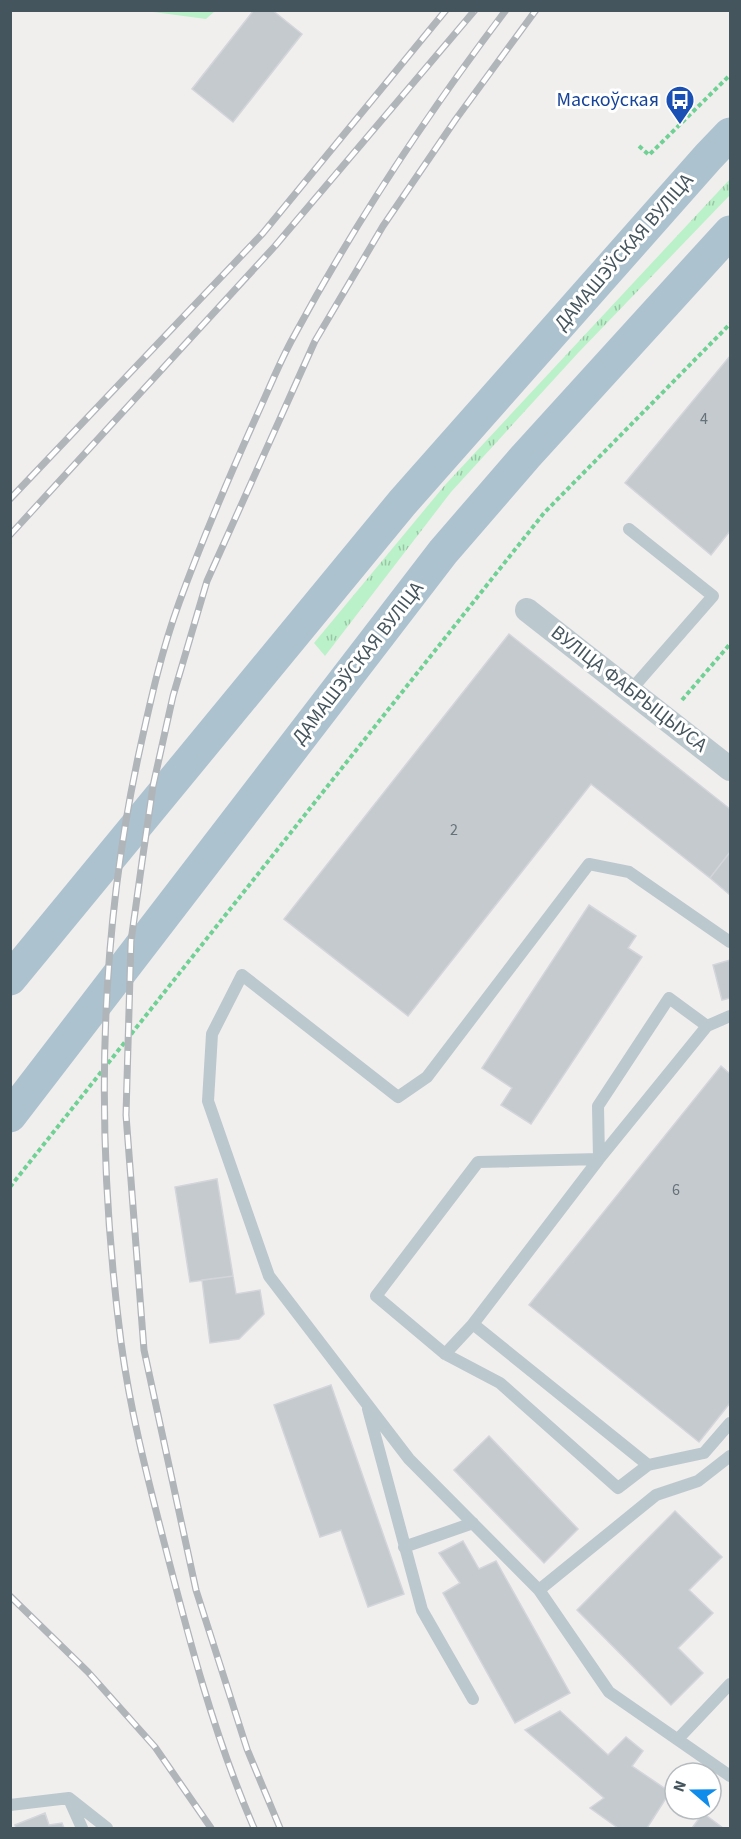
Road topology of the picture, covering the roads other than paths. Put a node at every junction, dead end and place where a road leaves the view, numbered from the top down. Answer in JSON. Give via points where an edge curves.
{"nodes":[{"id":1,"x":730,"y":135,"type":"edge"},
{"id":2,"x":730,"y":232,"type":"edge"},
{"id":3,"x":629,"y":529,"type":"dead end"},
{"id":4,"x":527,"y":610,"type":"dead end"},
{"id":5,"x":630,"y":691,"type":"junction"},
{"id":6,"x":730,"y":768,"type":"edge"},
{"id":7,"x":730,"y":942,"type":"edge"},
{"id":8,"x":10,"y":979,"type":"edge"},
{"id":9,"x":730,"y":1017,"type":"edge"},
{"id":10,"x":707,"y":1026,"type":"junction"},
{"id":11,"x":10,"y":1116,"type":"edge"},
{"id":12,"x":599,"y":1159,"type":"junction"},
{"id":13,"x":473,"y":1324,"type":"junction"},
{"id":14,"x":445,"y":1354,"type":"junction"},
{"id":15,"x":366,"y":1402,"type":"junction"},
{"id":16,"x":730,"y":1423,"type":"edge"},
{"id":17,"x":730,"y":1456,"type":"edge"},
{"id":18,"x":648,"y":1465,"type":"junction"},
{"id":19,"x":473,"y":1523,"type":"junction"},
{"id":20,"x":404,"y":1546,"type":"junction"},
{"id":21,"x":539,"y":1590,"type":"junction"},
{"id":22,"x":730,"y":1684,"type":"edge"},
{"id":23,"x":473,"y":1699,"type":"dead end"},
{"id":24,"x":678,"y":1739,"type":"junction"},
{"id":25,"x":730,"y":1776,"type":"edge"},
{"id":26,"x":69,"y":1798,"type":"junction"},
{"id":27,"x":10,"y":1805,"type":"edge"},
{"id":28,"x":82,"y":1828,"type":"edge"},
{"id":29,"x":107,"y":1828,"type":"edge"}],
"edges":[{"from":1,"to":8,"type":"main road","name":"ДАМАШЭЎСКАЯ ВУЛІЦА","via":[[402,503]]},
{"from":2,"to":11,"type":"main road","name":"ДАМАШЭЎСКАЯ ВУЛІЦА","via":[[443,552]]},
{"from":3,"to":5,"type":"lane","via":[[713,596]]},
{"from":4,"to":5,"type":"street","name":"ВУЛІЦА ФАБРЫЦЫУСА"},
{"from":5,"to":6,"type":"street","name":"ВУЛІЦА ФАБРЫЦЫУСА"},
{"from":7,"to":15,"type":"lane","via":[[629,872],[589,864],[427,1077],[398,1097],[242,975],[212,1034],[208,1101],[269,1276]]},
{"from":9,"to":10,"type":"lane"},
{"from":10,"to":12,"type":"lane"},
{"from":10,"to":12,"type":"lane","via":[[669,999],[598,1106]]},
{"from":12,"to":13,"type":"lane"},
{"from":12,"to":14,"type":"lane","via":[[478,1162],[376,1296]]},
{"from":13,"to":14,"type":"lane"},
{"from":13,"to":18,"type":"lane"},
{"from":14,"to":18,"type":"lane","via":[[500,1383],[618,1488]]},
{"from":15,"to":19,"type":"lane","via":[[409,1459]]},
{"from":15,"to":20,"type":"lane"},
{"from":16,"to":18,"type":"lane","via":[[704,1453]]},
{"from":17,"to":21,"type":"lane","via":[[698,1481],[656,1496]]},
{"from":19,"to":20,"type":"lane"},
{"from":19,"to":21,"type":"lane"},
{"from":20,"to":23,"type":"lane","via":[[422,1610]]},
{"from":21,"to":24,"type":"lane","via":[[609,1692]]},
{"from":22,"to":24,"type":"lane"},
{"from":24,"to":25,"type":"lane"},
{"from":26,"to":27,"type":"lane"},
{"from":26,"to":28,"type":"lane"},
{"from":26,"to":29,"type":"lane"}]}
